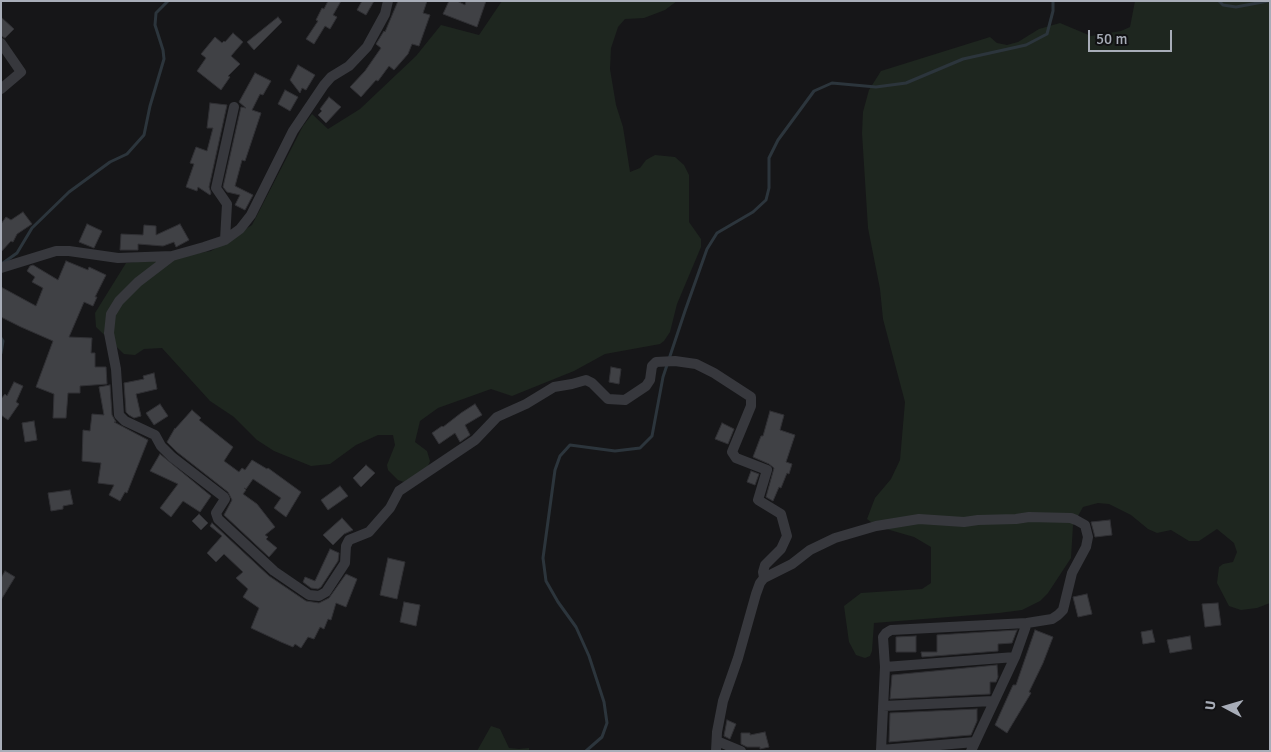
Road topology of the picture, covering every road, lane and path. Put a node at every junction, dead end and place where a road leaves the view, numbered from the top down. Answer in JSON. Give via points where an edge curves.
{"nodes":[{"id":1,"x":388,"y":1,"type":"edge"},
{"id":2,"x":1,"y":42,"type":"edge"},
{"id":3,"x":1,"y":89,"type":"edge"},
{"id":4,"x":234,"y":107,"type":"dead end"},
{"id":5,"x":225,"y":240,"type":"junction"},
{"id":6,"x":172,"y":256,"type":"junction"},
{"id":7,"x":1,"y":268,"type":"edge"},
{"id":8,"x":764,"y":578,"type":"junction"},
{"id":9,"x":1027,"y":623,"type":"junction"},
{"id":10,"x":1015,"y":657,"type":"junction"},
{"id":11,"x":884,"y":667,"type":"junction"},
{"id":12,"x":994,"y":701,"type":"junction"},
{"id":13,"x":883,"y":706,"type":"junction"},
{"id":14,"x":716,"y":746,"type":"edge"},
{"id":15,"x":973,"y":746,"type":"edge"},
{"id":16,"x":881,"y":750,"type":"edge"},
{"id":17,"x":741,"y":751,"type":"edge"}],
"edges":[{"from":1,"to":5,"type":"street","via":[[385,14],[367,47],[324,86],[293,131],[251,215]]},
{"from":2,"to":3,"type":"street","via":[[21,72]]},
{"from":4,"to":5,"type":"street","via":[[216,188],[227,204]]},
{"from":5,"to":6,"type":"street"},
{"from":6,"to":7,"type":"street","via":[[118,258],[63,250]]},
{"from":6,"to":8,"type":"street","via":[[118,301],[111,314],[109,333],[116,369],[119,415],[155,435],[172,457],[224,497],[216,513],[218,518],[274,571],[309,595],[326,592],[344,565],[349,540],[369,532],[390,508],[399,491],[475,440],[497,418],[554,386],[586,380],[608,399],[625,400],[648,383],[656,362],[675,361],[710,370],[751,397],[751,406],[732,452],[736,458],[767,470],[758,500],[781,514],[787,536],[781,549],[765,565]]},
{"from":8,"to":9,"type":"street","via":[[835,538],[876,526],[919,519],[964,522],[1029,517],[1071,518],[1086,525],[1086,547],[1072,573],[1063,610],[1052,619]]},
{"from":8,"to":14,"type":"street","via":[[722,701]]},
{"from":9,"to":10,"type":"street"},
{"from":9,"to":11,"type":"street","via":[[891,630],[883,637]]},
{"from":10,"to":11,"type":"street"},
{"from":10,"to":12,"type":"street"},
{"from":11,"to":13,"type":"street"},
{"from":12,"to":13,"type":"street"},
{"from":12,"to":15,"type":"street"},
{"from":13,"to":16,"type":"street"},
{"from":14,"to":17,"type":"street"},
{"from":15,"to":16,"type":"street"}]}
